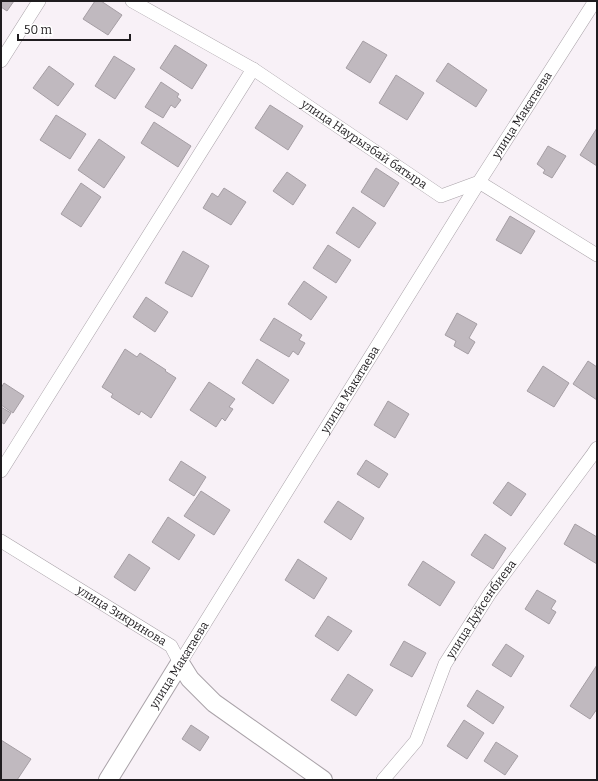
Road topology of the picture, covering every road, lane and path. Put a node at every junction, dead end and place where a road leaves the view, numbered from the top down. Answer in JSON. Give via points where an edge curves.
{"nodes":[{"id":1,"x":39,"y":1,"type":"edge"},
{"id":2,"x":132,"y":1,"type":"edge"},
{"id":3,"x":595,"y":1,"type":"edge"},
{"id":4,"x":1,"y":61,"type":"edge"},
{"id":5,"x":252,"y":69,"type":"junction"},
{"id":6,"x":479,"y":182,"type":"junction"},
{"id":7,"x":597,"y":255,"type":"edge"},
{"id":8,"x":597,"y":448,"type":"edge"},
{"id":9,"x":1,"y":472,"type":"edge"},
{"id":10,"x":1,"y":541,"type":"edge"},
{"id":11,"x":180,"y":663,"type":"junction"},
{"id":12,"x":108,"y":780,"type":"edge"},
{"id":13,"x":323,"y":780,"type":"edge"},
{"id":14,"x":383,"y":780,"type":"edge"}],
"edges":[{"from":1,"to":4,"type":"street"},
{"from":2,"to":5,"type":"street","name":"улица Наурызбай батыра"},
{"from":3,"to":6,"type":"street","name":"улица Макатаева"},
{"from":5,"to":6,"type":"street","name":"улица Наурызбай батыра","via":[[441,196]]},
{"from":5,"to":9,"type":"street"},
{"from":6,"to":7,"type":"street"},
{"from":6,"to":11,"type":"street","name":"улица Макатаева"},
{"from":8,"to":14,"type":"street","name":"улица Дуйсенбиева","via":[[490,593],[445,664],[416,741]]},
{"from":10,"to":11,"type":"street","name":"улица Зикринова","via":[[171,646]]},
{"from":11,"to":12,"type":"street","name":"улица Макатаева"},
{"from":11,"to":13,"type":"street","name":"улица Зикринова","via":[[190,679],[214,703]]}]}
